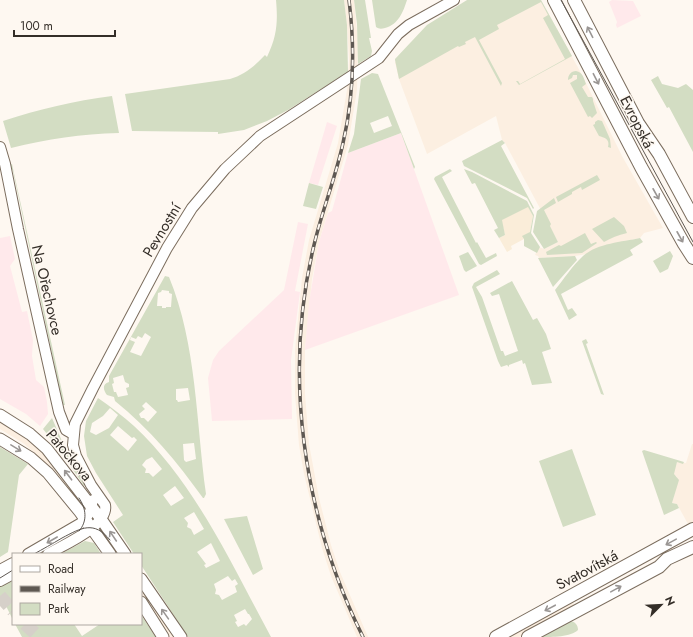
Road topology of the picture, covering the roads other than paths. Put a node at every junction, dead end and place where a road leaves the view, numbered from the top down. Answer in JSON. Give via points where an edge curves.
{"nodes":[{"id":1,"x":454,"y":0,"type":"edge"},
{"id":2,"x":554,"y":0,"type":"edge"},
{"id":3,"x":574,"y":0,"type":"edge"},
{"id":4,"x":0,"y":147,"type":"edge"},
{"id":5,"x":693,"y":217,"type":"edge"},
{"id":6,"x":693,"y":258,"type":"edge"},
{"id":7,"x":0,"y":415,"type":"edge"},
{"id":8,"x":73,"y":434,"type":"junction"},
{"id":9,"x":0,"y":439,"type":"edge"},
{"id":10,"x":91,"y":484,"type":"junction"},
{"id":11,"x":92,"y":506,"type":"junction"},
{"id":12,"x":85,"y":519,"type":"junction"},
{"id":13,"x":101,"y":519,"type":"junction"},
{"id":14,"x":92,"y":529,"type":"junction"},
{"id":15,"x":693,"y":529,"type":"edge"},
{"id":16,"x":693,"y":547,"type":"edge"},
{"id":17,"x":30,"y":553,"type":"edge"},
{"id":18,"x":50,"y":553,"type":"edge"},
{"id":19,"x":109,"y":553,"type":"edge"},
{"id":20,"x":124,"y":553,"type":"edge"},
{"id":21,"x":12,"y":564,"type":"edge"},
{"id":22,"x":0,"y":570,"type":"edge"},
{"id":23,"x":12,"y":575,"type":"edge"},
{"id":24,"x":142,"y":580,"type":"edge"},
{"id":25,"x":0,"y":581,"type":"edge"},
{"id":26,"x":142,"y":604,"type":"edge"},
{"id":27,"x":163,"y":637,"type":"edge"},
{"id":28,"x":181,"y":637,"type":"edge"},
{"id":29,"x":496,"y":637,"type":"edge"},
{"id":30,"x":528,"y":637,"type":"edge"}],
"edges":[{"from":1,"to":8,"type":"street","name":"Pevnostní","via":[[409,24],[379,58],[267,131],[244,150],[211,184],[192,208],[167,248],[79,415]]},
{"from":2,"to":6,"type":"main road","name":"Evropská","one_way":true,"via":[[641,167]]},
{"from":5,"to":3,"type":"main road","name":"Evropská","one_way":true,"via":[[659,154],[638,123]]},
{"from":4,"to":8,"type":"street","name":"Na Ořechovce","via":[[59,412],[66,430]]},
{"from":11,"to":7,"type":"main road","name":"Patočkova","one_way":true,"via":[[43,444]]},
{"from":8,"to":10,"type":"street","name":"Pevnostní","via":[[76,456]]},
{"from":9,"to":12,"type":"main road","name":"Patočkova","one_way":true,"via":[[42,467]]},
{"from":10,"to":11,"type":"street","name":"Pevnostní"},
{"from":10,"to":13,"type":"street","name":"Pevnostní","via":[[105,505],[105,513]]},
{"from":11,"to":12,"type":"street"},
{"from":11,"to":13,"type":"main road","name":"Patočkova"},
{"from":12,"to":14,"type":"main road","name":"Patočkova"},
{"from":12,"to":17,"type":"street","one_way":true},
{"from":13,"to":14,"type":"street"},
{"from":20,"to":13,"type":"main road","name":"Patočkova","one_way":true},
{"from":14,"to":18,"type":"street"},
{"from":14,"to":19,"type":"main road","name":"Patočkova"},
{"from":15,"to":29,"type":"main road","name":"Svatovítská","one_way":true},
{"from":30,"to":16,"type":"main road","name":"Svatovítská","one_way":true},
{"from":21,"to":22,"type":"street"},
{"from":23,"to":25,"type":"street"},
{"from":28,"to":24,"type":"main road","one_way":true},
{"from":26,"to":27,"type":"main road"}]}
